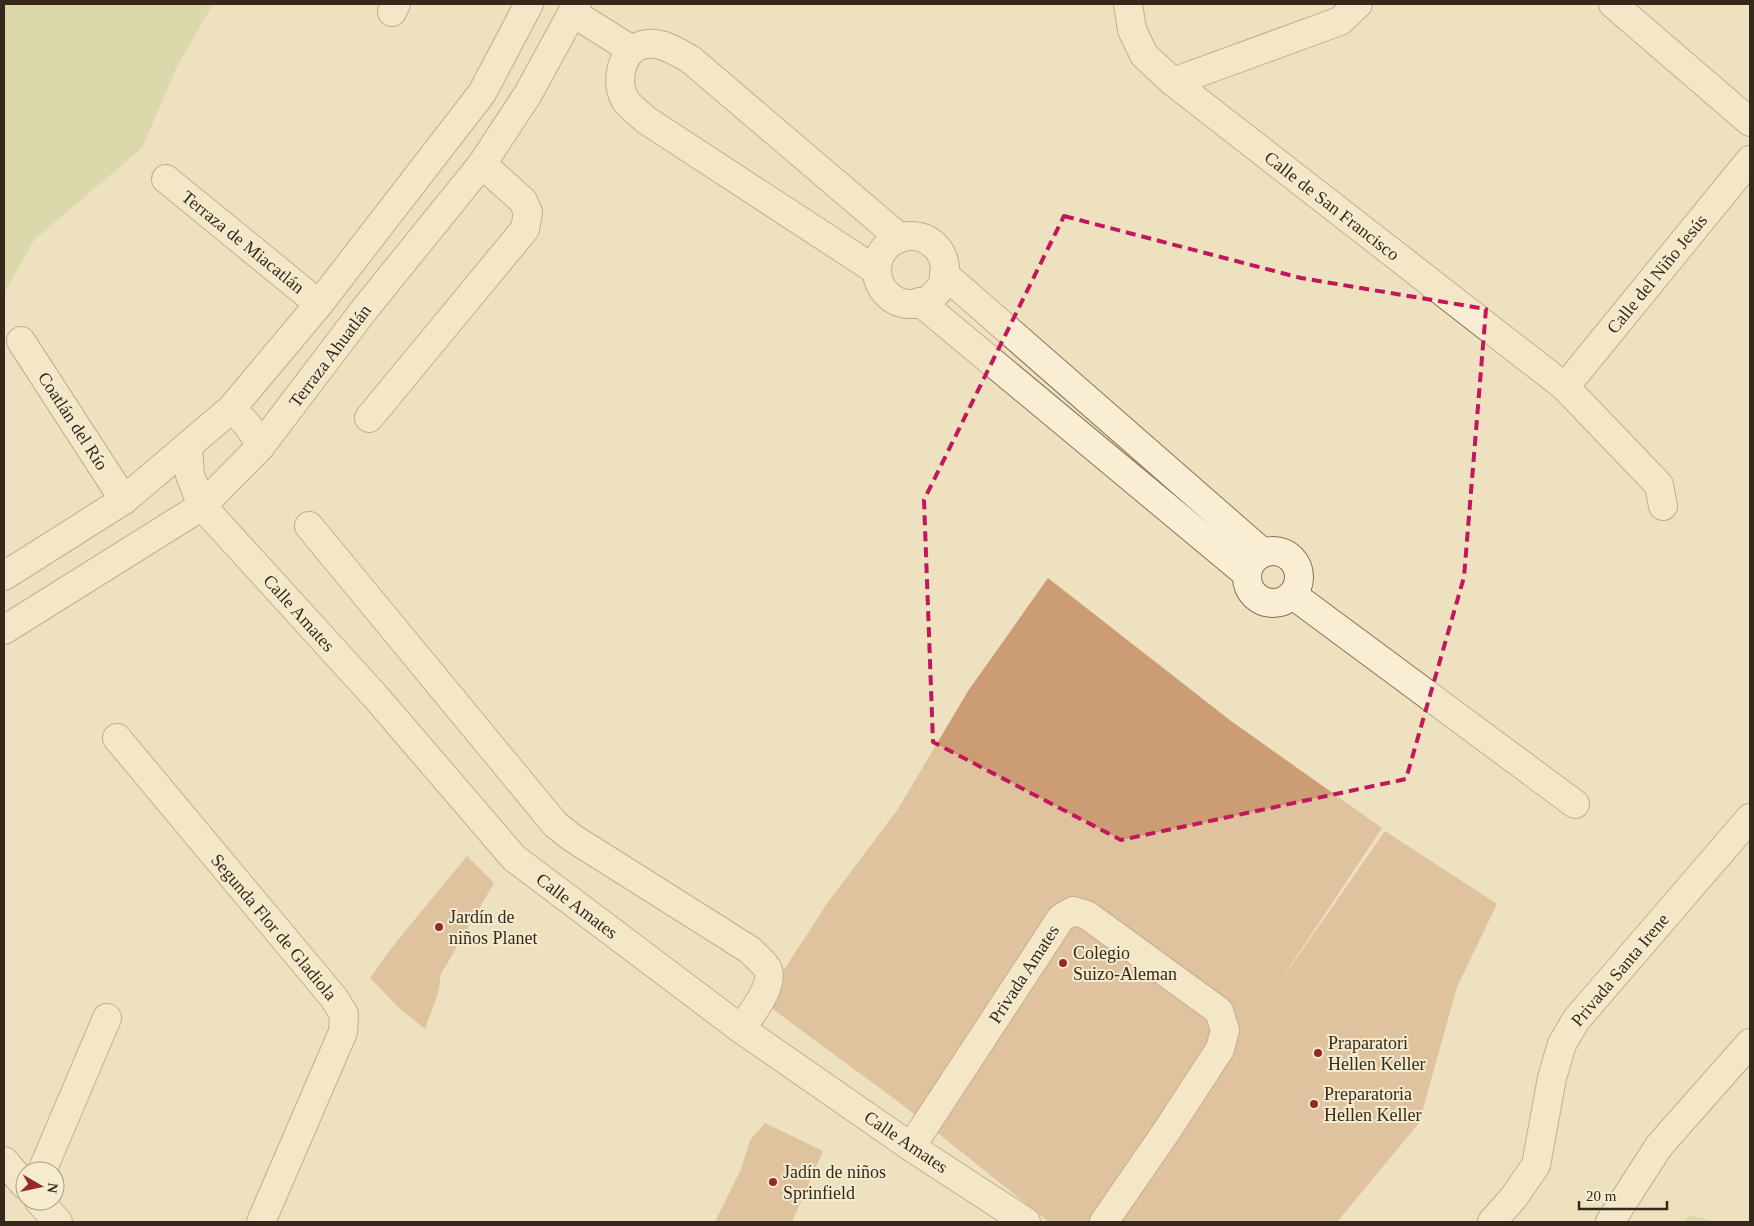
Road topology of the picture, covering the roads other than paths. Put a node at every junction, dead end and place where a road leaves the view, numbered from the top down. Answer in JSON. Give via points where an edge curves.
{"nodes":[{"id":1,"x":529,"y":4,"type":"edge"},
{"id":2,"x":1128,"y":4,"type":"edge"},
{"id":3,"x":1358,"y":4,"type":"edge"},
{"id":4,"x":1613,"y":4,"type":"edge"},
{"id":5,"x":572,"y":15,"type":"edge"},
{"id":6,"x":628,"y":57,"type":"junction"},
{"id":7,"x":1173,"y":82,"type":"junction"},
{"id":8,"x":1750,"y":122,"type":"edge"},
{"id":9,"x":1750,"y":160,"type":"edge"},
{"id":10,"x":482,"y":164,"type":"junction"},
{"id":11,"x":166,"y":179,"type":"dead end"},
{"id":12,"x":900,"y":238,"type":"junction"},
{"id":13,"x":877,"y":272,"type":"junction"},
{"id":14,"x":944,"y":274,"type":"junction"},
{"id":15,"x":920,"y":302,"type":"junction"},
{"id":16,"x":319,"y":304,"type":"junction"},
{"id":17,"x":21,"y":341,"type":"dead end"},
{"id":18,"x":1565,"y":387,"type":"junction"},
{"id":19,"x":231,"y":408,"type":"junction"},
{"id":20,"x":369,"y":418,"type":"dead end"},
{"id":21,"x":188,"y":446,"type":"junction"},
{"id":22,"x":260,"y":448,"type":"junction"},
{"id":23,"x":124,"y":500,"type":"junction"},
{"id":24,"x":202,"y":506,"type":"junction"},
{"id":25,"x":1663,"y":506,"type":"dead end"},
{"id":26,"x":309,"y":526,"type":"dead end"},
{"id":27,"x":1255,"y":563,"type":"junction"},
{"id":28,"x":4,"y":576,"type":"edge"},
{"id":29,"x":1293,"y":595,"type":"junction"},
{"id":30,"x":4,"y":630,"type":"edge"},
{"id":31,"x":117,"y":738,"type":"dead end"},
{"id":32,"x":1574,"y":804,"type":"dead end"},
{"id":33,"x":1750,"y":818,"type":"edge"},
{"id":34,"x":108,"y":1018,"type":"dead end"},
{"id":35,"x":741,"y":1030,"type":"junction"},
{"id":36,"x":1750,"y":1043,"type":"edge"},
{"id":37,"x":911,"y":1147,"type":"junction"},
{"id":38,"x":4,"y":1160,"type":"edge"},
{"id":39,"x":46,"y":1161,"type":"edge"},
{"id":40,"x":15,"y":1173,"type":"edge"},
{"id":41,"x":48,"y":1211,"type":"edge"},
{"id":42,"x":58,"y":1222,"type":"edge"},
{"id":43,"x":261,"y":1222,"type":"edge"},
{"id":44,"x":1026,"y":1222,"type":"edge"},
{"id":45,"x":1104,"y":1222,"type":"edge"},
{"id":46,"x":1492,"y":1222,"type":"edge"},
{"id":47,"x":1610,"y":1222,"type":"edge"}],
"edges":[{"from":1,"to":16,"type":"street","via":[[482,93]]},
{"from":2,"to":7,"type":"street","name":"Calle de San Francisco","via":[[1132,30],[1144,55]]},
{"from":3,"to":7,"type":"street","via":[[1340,21]]},
{"from":4,"to":8,"type":"street"},
{"from":5,"to":6,"type":"street"},
{"from":5,"to":10,"type":"street","name":"Terraza Ahuatlán","via":[[528,94]]},
{"from":6,"to":12,"type":"street","via":[[642,45],[660,45],[690,59]]},
{"from":6,"to":13,"type":"street","via":[[621,74],[622,88],[626,100],[646,120]]},
{"from":7,"to":18,"type":"street","name":"Calle de San Francisco"},
{"from":9,"to":18,"type":"street","name":"Calle del Niño Jesús"},
{"from":10,"to":20,"type":"street","via":[[523,201],[528,212],[525,229]]},
{"from":10,"to":22,"type":"street","name":"Terraza Ahuatlán","via":[[364,310]]},
{"from":11,"to":16,"type":"street","name":"Terraza de Miacatlán"},
{"from":12,"to":13,"type":"street","via":[[883,251]]},
{"from":12,"to":14,"type":"street","via":[[922,238],[932,244],[944,262]]},
{"from":13,"to":15,"type":"street","via":[[879,282],[891,298],[910,304]]},
{"from":14,"to":15,"type":"street","via":[[937,292]]},
{"from":14,"to":27,"type":"street"},
{"from":15,"to":27,"type":"street"},
{"from":16,"to":19,"type":"street"},
{"from":17,"to":23,"type":"street","name":"Coatlán del Río"},
{"from":18,"to":25,"type":"street","name":"Calle de San Francisco","via":[[1659,485]]},
{"from":19,"to":21,"type":"street"},
{"from":19,"to":22,"type":"street","via":[[246,421]]},
{"from":21,"to":23,"type":"street"},
{"from":21,"to":24,"type":"street","via":[[190,475]]},
{"from":22,"to":24,"type":"street","name":"Terraza Ahuatlán"},
{"from":23,"to":28,"type":"street"},
{"from":24,"to":30,"type":"street","name":"Terraza Ahuatlán"},
{"from":24,"to":35,"type":"street","name":"Calle Amates","via":[[375,696],[514,858]]},
{"from":26,"to":35,"type":"street","via":[[555,824],[750,950],[767,968],[770,976],[767,985]]},
{"from":27,"to":29,"type":"street","via":[[1247,582],[1255,597],[1270,604]]},
{"from":27,"to":29,"type":"street","via":[[1272,551],[1288,556],[1295,562],[1300,579]]},
{"from":29,"to":32,"type":"street"},
{"from":31,"to":43,"type":"street","name":"Segunda Flor de Gladiola","via":[[328,990],[344,1014],[343,1032]]},
{"from":33,"to":46,"type":"street","name":"Privada Santa Irene","via":[[1576,1020],[1562,1044],[1552,1078],[1536,1165]]},
{"from":34,"to":39,"type":"street"},
{"from":35,"to":37,"type":"street","name":"Calle Amates"},
{"from":36,"to":47,"type":"street","via":[[1659,1146]]},
{"from":37,"to":44,"type":"street","name":"Calle Amates"},
{"from":37,"to":45,"type":"street","name":"Privada Amates","via":[[1061,918],[1073,911],[1086,915],[1219,1011],[1225,1030],[1220,1049]]},
{"from":38,"to":40,"type":"street"},
{"from":41,"to":42,"type":"street"}]}
